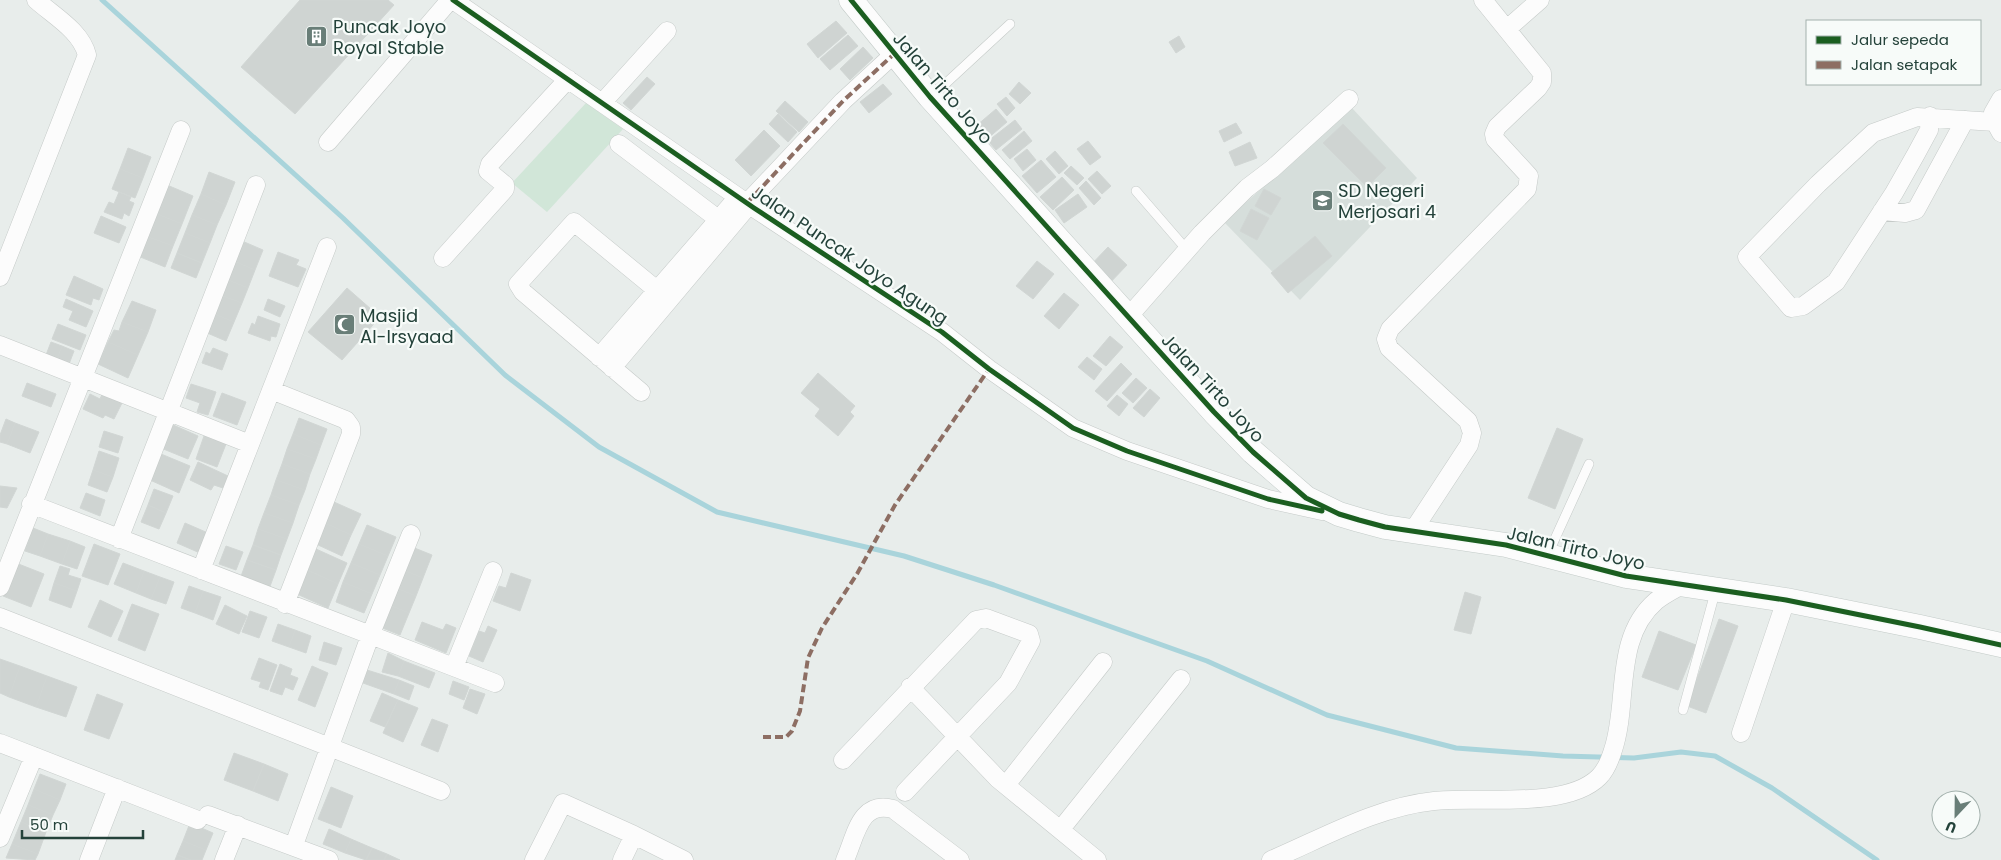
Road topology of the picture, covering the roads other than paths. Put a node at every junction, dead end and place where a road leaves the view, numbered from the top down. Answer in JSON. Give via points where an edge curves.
{"nodes":[{"id":1,"x":36,"y":0,"type":"edge"},
{"id":2,"x":452,"y":0,"type":"edge"},
{"id":3,"x":851,"y":0,"type":"edge"},
{"id":4,"x":1483,"y":0,"type":"edge"},
{"id":5,"x":1540,"y":0,"type":"edge"},
{"id":6,"x":1010,"y":24,"type":"dead end"},
{"id":7,"x":1507,"y":29,"type":"junction"},
{"id":8,"x":667,"y":31,"type":"dead end"},
{"id":9,"x":894,"y":54,"type":"junction"},
{"id":10,"x":568,"y":79,"type":"junction"},
{"id":11,"x":930,"y":97,"type":"junction"},
{"id":12,"x":1349,"y":99,"type":"dead end"},
{"id":13,"x":2001,"y":99,"type":"edge"},
{"id":14,"x":602,"y":103,"type":"junction"},
{"id":15,"x":1930,"y":116,"type":"junction"},
{"id":16,"x":1965,"y":120,"type":"junction"},
{"id":17,"x":1998,"y":128,"type":"edge"},
{"id":18,"x":181,"y":130,"type":"dead end"},
{"id":19,"x":328,"y":142,"type":"dead end"},
{"id":20,"x":619,"y":144,"type":"dead end"},
{"id":21,"x":256,"y":184,"type":"dead end"},
{"id":22,"x":1136,"y":191,"type":"dead end"},
{"id":23,"x":745,"y":202,"type":"junction"},
{"id":24,"x":1882,"y":210,"type":"junction"},
{"id":25,"x":718,"y":219,"type":"junction"},
{"id":26,"x":327,"y":247,"type":"dead end"},
{"id":27,"x":5,"y":249,"type":"edge"},
{"id":28,"x":1188,"y":250,"type":"junction"},
{"id":29,"x":442,"y":258,"type":"dead end"},
{"id":30,"x":0,"y":277,"type":"edge"},
{"id":31,"x":664,"y":295,"type":"junction"},
{"id":32,"x":1129,"y":316,"type":"junction"},
{"id":33,"x":0,"y":345,"type":"edge"},
{"id":34,"x":606,"y":362,"type":"junction"},
{"id":35,"x":84,"y":378,"type":"junction"},
{"id":36,"x":271,"y":390,"type":"junction"},
{"id":37,"x":641,"y":392,"type":"dead end"},
{"id":38,"x":170,"y":411,"type":"junction"},
{"id":39,"x":250,"y":444,"type":"junction"},
{"id":40,"x":1589,"y":464,"type":"dead end"},
{"id":41,"x":31,"y":504,"type":"junction"},
{"id":42,"x":1339,"y":514,"type":"junction"},
{"id":43,"x":1412,"y":532,"type":"junction"},
{"id":44,"x":411,"y":534,"type":"dead end"},
{"id":45,"x":119,"y":539,"type":"junction"},
{"id":46,"x":1548,"y":554,"type":"junction"},
{"id":47,"x":201,"y":570,"type":"junction"},
{"id":48,"x":493,"y":572,"type":"dead end"},
{"id":49,"x":1682,"y":585,"type":"junction"},
{"id":50,"x":0,"y":587,"type":"edge"},
{"id":51,"x":1716,"y":589,"type":"junction"},
{"id":52,"x":1786,"y":600,"type":"junction"},
{"id":53,"x":286,"y":604,"type":"junction"},
{"id":54,"x":0,"y":617,"type":"edge"},
{"id":55,"x":370,"y":636,"type":"junction"},
{"id":56,"x":2001,"y":646,"type":"edge"},
{"id":57,"x":1103,"y":662,"type":"dead end"},
{"id":58,"x":454,"y":667,"type":"junction"},
{"id":59,"x":1181,"y":679,"type":"dead end"},
{"id":60,"x":495,"y":683,"type":"dead end"},
{"id":61,"x":910,"y":687,"type":"junction"},
{"id":62,"x":1682,"y":710,"type":"dead end"},
{"id":63,"x":1742,"y":733,"type":"dead end"},
{"id":64,"x":958,"y":738,"type":"junction"},
{"id":65,"x":0,"y":743,"type":"edge"},
{"id":66,"x":331,"y":747,"type":"junction"},
{"id":67,"x":34,"y":756,"type":"junction"},
{"id":68,"x":843,"y":760,"type":"dead end"},
{"id":69,"x":1006,"y":785,"type":"junction"},
{"id":70,"x":117,"y":788,"type":"junction"},
{"id":71,"x":441,"y":791,"type":"dead end"},
{"id":72,"x":905,"y":792,"type":"dead end"},
{"id":73,"x":238,"y":825,"type":"junction"},
{"id":74,"x":1061,"y":829,"type":"junction"},
{"id":75,"x":634,"y":835,"type":"junction"},
{"id":76,"x":0,"y":838,"type":"edge"},
{"id":77,"x":299,"y":852,"type":"edge"},
{"id":78,"x":89,"y":860,"type":"edge"},
{"id":79,"x":224,"y":860,"type":"edge"},
{"id":80,"x":329,"y":860,"type":"edge"},
{"id":81,"x":534,"y":860,"type":"edge"},
{"id":82,"x":622,"y":860,"type":"edge"},
{"id":83,"x":684,"y":860,"type":"edge"},
{"id":84,"x":845,"y":860,"type":"edge"},
{"id":85,"x":960,"y":860,"type":"edge"},
{"id":86,"x":1097,"y":860,"type":"edge"},
{"id":87,"x":1271,"y":860,"type":"edge"}],
"edges":[{"from":1,"to":27,"type":"street","via":[[75,34],[84,44],[87,55]]},
{"from":2,"to":10,"type":"street","name":"Jalan Puncak Joyo Agung"},
{"from":2,"to":19,"type":"street"},
{"from":3,"to":9,"type":"street","name":"Jalan Tirto Joyo"},
{"from":4,"to":7,"type":"street"},
{"from":5,"to":7,"type":"street"},
{"from":6,"to":11,"type":"lane"},
{"from":7,"to":43,"type":"street","via":[[1542,73],[1538,88],[1494,134],[1495,140],[1529,176],[1527,189],[1390,329],[1386,339],[1389,348],[1468,421],[1472,433],[1469,446]]},
{"from":8,"to":14,"type":"street"},
{"from":9,"to":11,"type":"street","name":"Jalan Tirto Joyo"},
{"from":9,"to":23,"type":"street","via":[[843,101]]},
{"from":10,"to":14,"type":"street","name":"Jalan Puncak Joyo Agung"},
{"from":10,"to":29,"type":"street","via":[[490,164],[488,171],[505,185],[505,189]]},
{"from":11,"to":32,"type":"street","name":"Jalan Tirto Joyo"},
{"from":12,"to":28,"type":"street","via":[[1247,188]]},
{"from":13,"to":17,"type":"street","via":[[1992,113]]},
{"from":14,"to":23,"type":"street","name":"Jalan Puncak Joyo Agung"},
{"from":15,"to":16,"type":"street"},
{"from":15,"to":24,"type":"street","via":[[1929,130]]},
{"from":15,"to":24,"type":"street","via":[[1917,117],[1873,133],[1747,257],[1791,308],[1803,306],[1836,282]]},
{"from":16,"to":17,"type":"street"},
{"from":16,"to":24,"type":"street","via":[[1916,210],[1905,213]]},
{"from":18,"to":35,"type":"street"},
{"from":20,"to":25,"type":"street"},
{"from":21,"to":38,"type":"street"},
{"from":22,"to":28,"type":"lane"},
{"from":23,"to":25,"type":"street"},
{"from":23,"to":31,"type":"street"},
{"from":23,"to":42,"type":"street","name":"Jalan Puncak Joyo Agung","via":[[942,332],[988,369],[1073,428],[1127,451],[1268,499]]},
{"from":25,"to":31,"type":"street"},
{"from":26,"to":36,"type":"street"},
{"from":27,"to":30,"type":"street"},
{"from":28,"to":32,"type":"street"},
{"from":31,"to":34,"type":"street"},
{"from":31,"to":34,"type":"street","via":[[577,222],[570,224],[518,284]]},
{"from":32,"to":42,"type":"street","name":"Jalan Tirto Joyo","via":[[1253,452],[1306,498]]},
{"from":33,"to":35,"type":"street"},
{"from":34,"to":37,"type":"street"},
{"from":35,"to":38,"type":"street"},
{"from":35,"to":41,"type":"street"},
{"from":36,"to":39,"type":"street"},
{"from":36,"to":53,"type":"street","via":[[346,420],[351,427]]},
{"from":38,"to":39,"type":"street"},
{"from":38,"to":45,"type":"street"},
{"from":39,"to":47,"type":"street"},
{"from":40,"to":46,"type":"lane"},
{"from":41,"to":45,"type":"street"},
{"from":41,"to":50,"type":"street"},
{"from":42,"to":43,"type":"street","name":"Jalan Tirto Joyo"},
{"from":43,"to":46,"type":"street","name":"Jalan Tirto Joyo"},
{"from":44,"to":55,"type":"street"},
{"from":45,"to":47,"type":"street"},
{"from":46,"to":49,"type":"street","name":"Jalan Tirto Joyo","via":[[1626,576]]},
{"from":47,"to":53,"type":"street"},
{"from":48,"to":58,"type":"street"},
{"from":49,"to":51,"type":"street","name":"Jalan Tirto Joyo"},
{"from":49,"to":87,"type":"street","via":[[1649,608],[1633,636],[1622,684],[1618,737],[1606,767],[1586,786],[1562,795],[1433,801],[1392,809]]},
{"from":51,"to":52,"type":"street","name":"Jalan Tirto Joyo"},
{"from":51,"to":62,"type":"lane"},
{"from":52,"to":56,"type":"street","name":"Jalan Tirto Joyo","via":[[1920,626]]},
{"from":52,"to":63,"type":"street"},
{"from":53,"to":55,"type":"street"},
{"from":54,"to":66,"type":"street"},
{"from":55,"to":58,"type":"street"},
{"from":55,"to":66,"type":"street"},
{"from":57,"to":69,"type":"street"},
{"from":58,"to":60,"type":"street"},
{"from":59,"to":74,"type":"street"},
{"from":61,"to":64,"type":"street"},
{"from":61,"to":64,"type":"street","via":[[976,620],[986,618],[1028,634],[1031,641],[1008,683]]},
{"from":61,"to":68,"type":"street"},
{"from":64,"to":69,"type":"street"},
{"from":64,"to":72,"type":"street"},
{"from":65,"to":67,"type":"street"},
{"from":66,"to":71,"type":"street"},
{"from":66,"to":77,"type":"street"},
{"from":67,"to":70,"type":"street"},
{"from":67,"to":76,"type":"street"},
{"from":69,"to":74,"type":"street"},
{"from":70,"to":73,"type":"street","via":[[203,818]]},
{"from":70,"to":78,"type":"street"},
{"from":73,"to":77,"type":"street"},
{"from":73,"to":79,"type":"street"},
{"from":74,"to":86,"type":"street"},
{"from":75,"to":81,"type":"street","via":[[563,803]]},
{"from":75,"to":82,"type":"street"},
{"from":75,"to":83,"type":"street"},
{"from":77,"to":80,"type":"street"},
{"from":84,"to":85,"type":"street","via":[[866,812],[884,806],[893,809]]}]}
